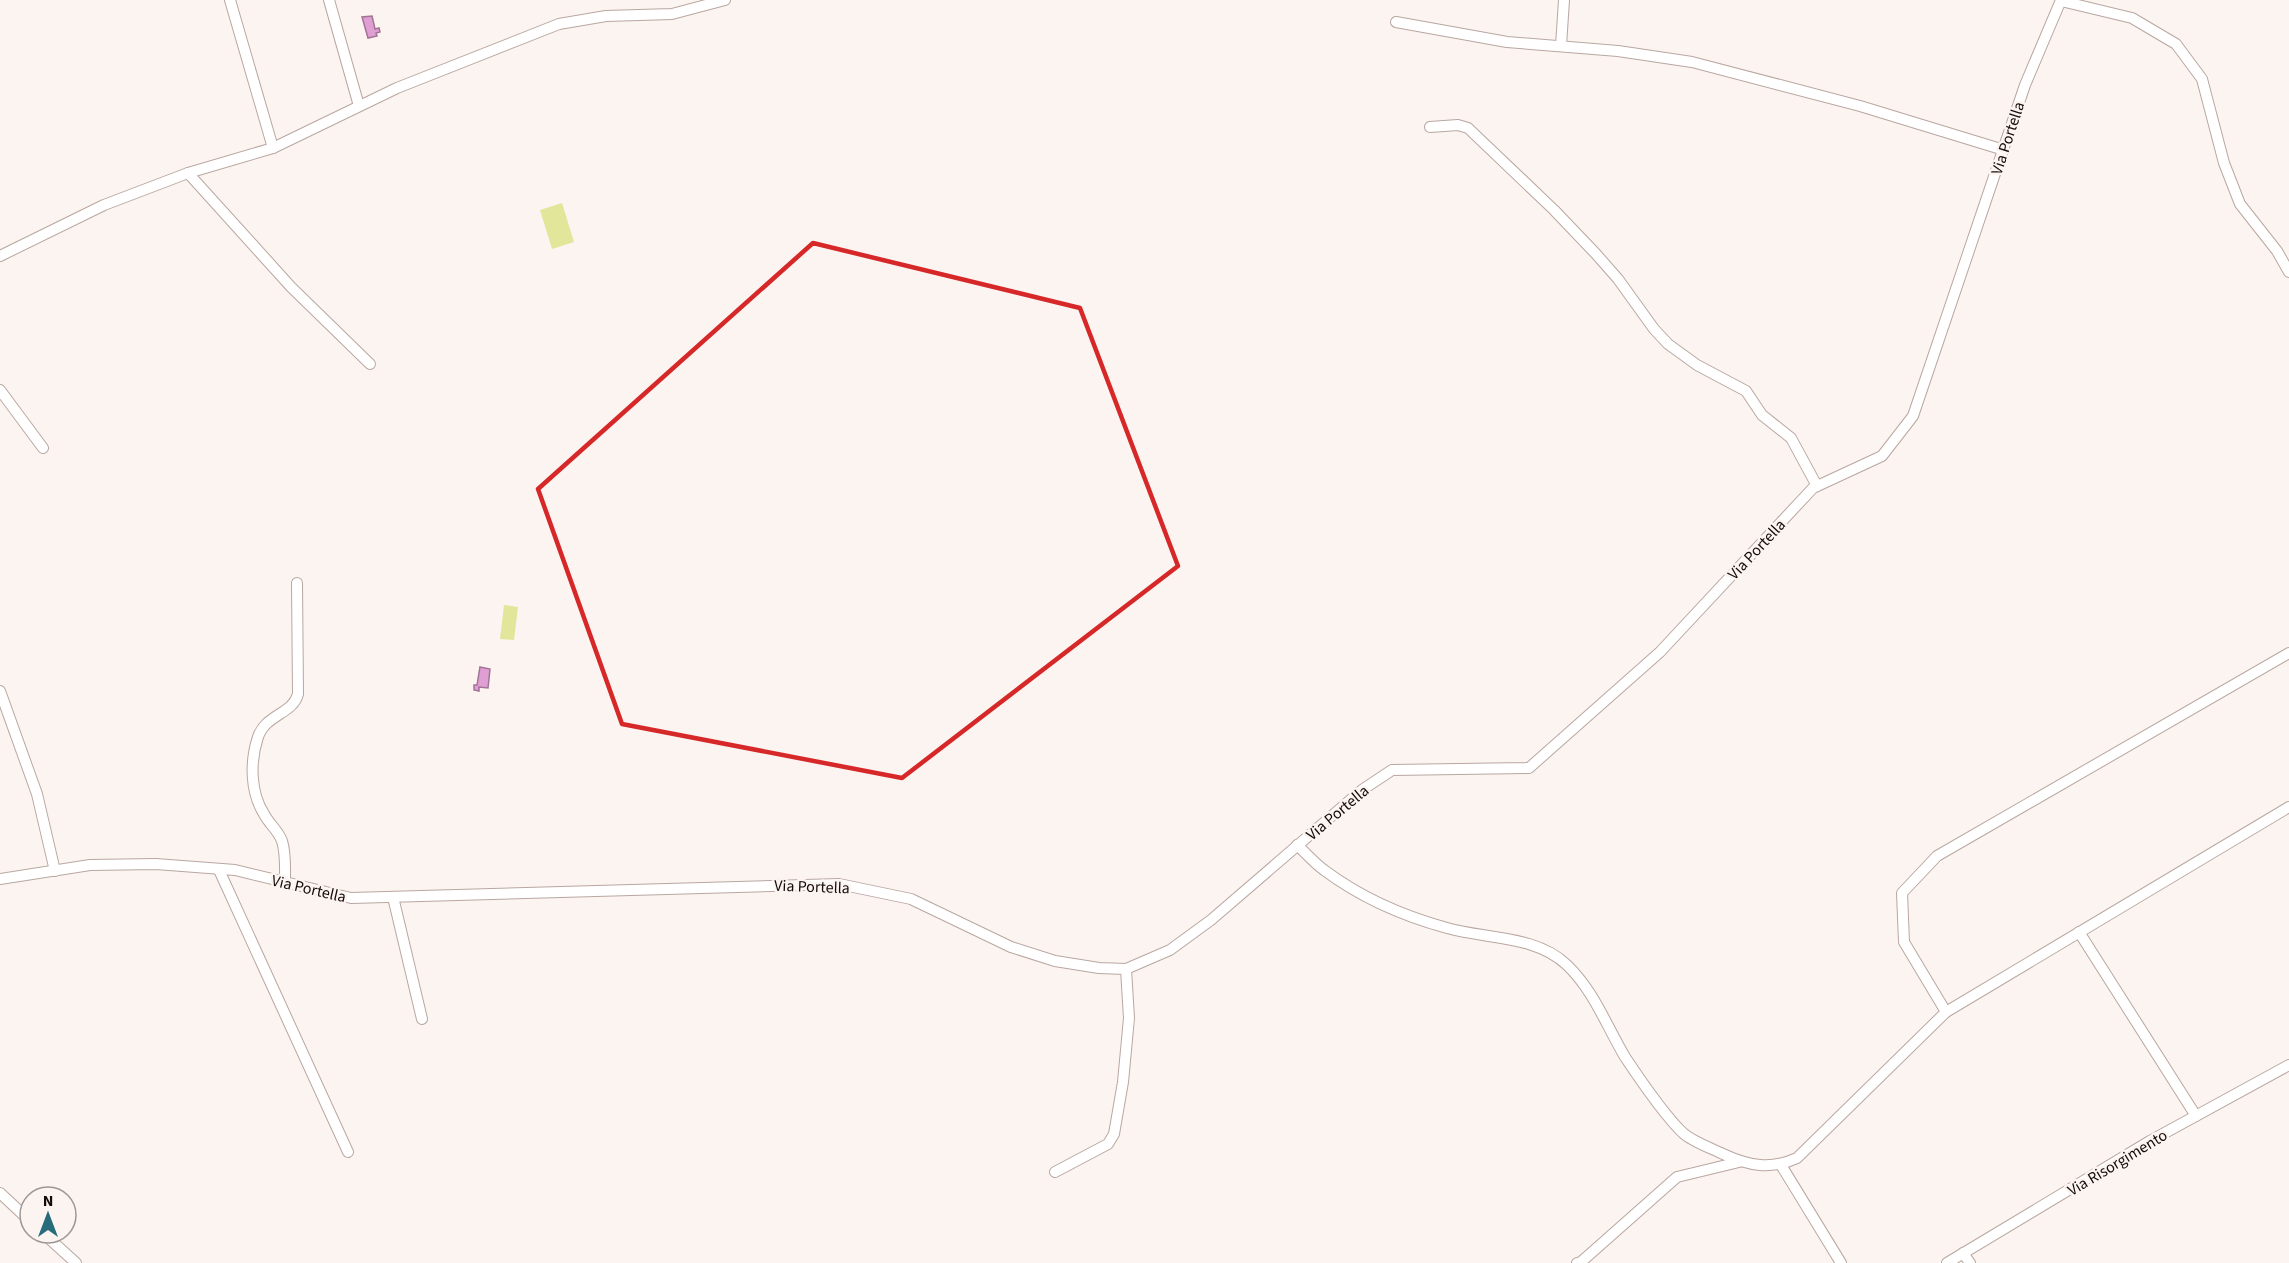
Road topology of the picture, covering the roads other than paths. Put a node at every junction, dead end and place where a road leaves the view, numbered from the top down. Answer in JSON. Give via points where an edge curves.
{"nodes":[{"id":1,"x":230,"y":0,"type":"edge"},
{"id":2,"x":329,"y":0,"type":"edge"},
{"id":3,"x":725,"y":0,"type":"edge"},
{"id":4,"x":1564,"y":0,"type":"edge"},
{"id":5,"x":2061,"y":0,"type":"edge"},
{"id":6,"x":688,"y":4,"type":"edge"},
{"id":7,"x":1396,"y":22,"type":"dead end"},
{"id":8,"x":1561,"y":46,"type":"junction"},
{"id":9,"x":359,"y":106,"type":"junction"},
{"id":10,"x":1430,"y":127,"type":"dead end"},
{"id":11,"x":273,"y":148,"type":"junction"},
{"id":12,"x":2004,"y":150,"type":"junction"},
{"id":13,"x":188,"y":173,"type":"junction"},
{"id":14,"x":0,"y":256,"type":"edge"},
{"id":15,"x":2289,"y":272,"type":"edge"},
{"id":16,"x":370,"y":364,"type":"dead end"},
{"id":17,"x":0,"y":390,"type":"edge"},
{"id":18,"x":43,"y":448,"type":"dead end"},
{"id":19,"x":1817,"y":486,"type":"junction"},
{"id":20,"x":297,"y":583,"type":"dead end"},
{"id":21,"x":2289,"y":653,"type":"edge"},
{"id":22,"x":0,"y":691,"type":"edge"},
{"id":23,"x":2289,"y":807,"type":"edge"},
{"id":24,"x":1297,"y":845,"type":"junction"},
{"id":25,"x":219,"y":870,"type":"junction"},
{"id":26,"x":55,"y":871,"type":"junction"},
{"id":27,"x":0,"y":879,"type":"edge"},
{"id":28,"x":285,"y":882,"type":"junction"},
{"id":29,"x":393,"y":897,"type":"junction"},
{"id":30,"x":2079,"y":932,"type":"junction"},
{"id":31,"x":1126,"y":969,"type":"junction"},
{"id":32,"x":1946,"y":1012,"type":"junction"},
{"id":33,"x":422,"y":1019,"type":"dead end"},
{"id":34,"x":2289,"y":1065,"type":"edge"},
{"id":35,"x":2196,"y":1116,"type":"junction"},
{"id":36,"x":348,"y":1152,"type":"dead end"},
{"id":37,"x":1739,"y":1162,"type":"junction"},
{"id":38,"x":1781,"y":1165,"type":"junction"},
{"id":39,"x":1055,"y":1172,"type":"dead end"},
{"id":40,"x":0,"y":1193,"type":"edge"},
{"id":41,"x":18,"y":1210,"type":"edge"},
{"id":42,"x":56,"y":1245,"type":"edge"},
{"id":43,"x":1963,"y":1253,"type":"junction"},
{"id":44,"x":76,"y":1263,"type":"edge"},
{"id":45,"x":1577,"y":1263,"type":"edge"},
{"id":46,"x":1841,"y":1263,"type":"edge"},
{"id":47,"x":1947,"y":1263,"type":"edge"},
{"id":48,"x":1971,"y":1263,"type":"edge"}],
"edges":[{"from":1,"to":11,"type":"street"},
{"from":2,"to":9,"type":"street"},
{"from":3,"to":6,"type":"street"},
{"from":4,"to":8,"type":"street"},
{"from":5,"to":12,"type":"street","name":"Via Portella","via":[[2025,85]]},
{"from":5,"to":15,"type":"street","via":[[2132,18],[2176,44],[2202,80],[2224,163],[2240,204]]},
{"from":6,"to":9,"type":"street","via":[[672,14],[606,16],[559,24]]},
{"from":7,"to":8,"type":"street","via":[[1507,42]]},
{"from":8,"to":12,"type":"street","via":[[1692,62],[1860,106]]},
{"from":9,"to":11,"type":"street"},
{"from":10,"to":19,"type":"street","via":[[1468,128],[1596,254],[1668,344],[1746,391],[1762,415],[1791,438]]},
{"from":11,"to":13,"type":"street"},
{"from":12,"to":19,"type":"street","name":"Via Portella","via":[[1912,416],[1882,456]]},
{"from":13,"to":14,"type":"street","via":[[104,205]]},
{"from":13,"to":16,"type":"street","via":[[291,287]]},
{"from":17,"to":18,"type":"street"},
{"from":19,"to":24,"type":"street","name":"Via Portella","via":[[1660,652],[1528,768],[1392,770]]},
{"from":20,"to":28,"type":"street","via":[[298,694],[296,701],[270,719],[259,735],[253,763],[258,803],[283,844]]},
{"from":21,"to":32,"type":"street","via":[[1937,856],[1902,893],[1904,942]]},
{"from":22,"to":26,"type":"street","via":[[38,794]]},
{"from":23,"to":30,"type":"street"},
{"from":24,"to":31,"type":"street","name":"Via Portella","via":[[1170,950]]},
{"from":24,"to":37,"type":"street","via":[[1324,870],[1387,907],[1449,928],[1509,939],[1542,950],[1564,963],[1582,980],[1626,1057],[1684,1134]]},
{"from":25,"to":26,"type":"street","name":"Via Portella","via":[[156,864]]},
{"from":25,"to":28,"type":"street","name":"Via Portella"},
{"from":25,"to":36,"type":"street"},
{"from":26,"to":27,"type":"street","name":"Via Portella"},
{"from":28,"to":29,"type":"street","name":"Via Portella","via":[[351,898]]},
{"from":29,"to":31,"type":"street","name":"Via Portella","via":[[838,884],[911,899],[1011,947],[1055,961]]},
{"from":29,"to":33,"type":"street"},
{"from":30,"to":32,"type":"street"},
{"from":30,"to":35,"type":"street"},
{"from":31,"to":39,"type":"street","via":[[1129,1018],[1114,1134],[1108,1144]]},
{"from":32,"to":38,"type":"street","via":[[1797,1158]]},
{"from":34,"to":35,"type":"street","name":"Via Risorgimento"},
{"from":35,"to":43,"type":"street","name":"Via Risorgimento"},
{"from":37,"to":38,"type":"street"},
{"from":37,"to":45,"type":"street","via":[[1677,1177]]},
{"from":38,"to":46,"type":"street"},
{"from":40,"to":41,"type":"street"},
{"from":42,"to":44,"type":"street"},
{"from":43,"to":47,"type":"street","name":"Via Risorgimento"},
{"from":43,"to":48,"type":"street"}]}
